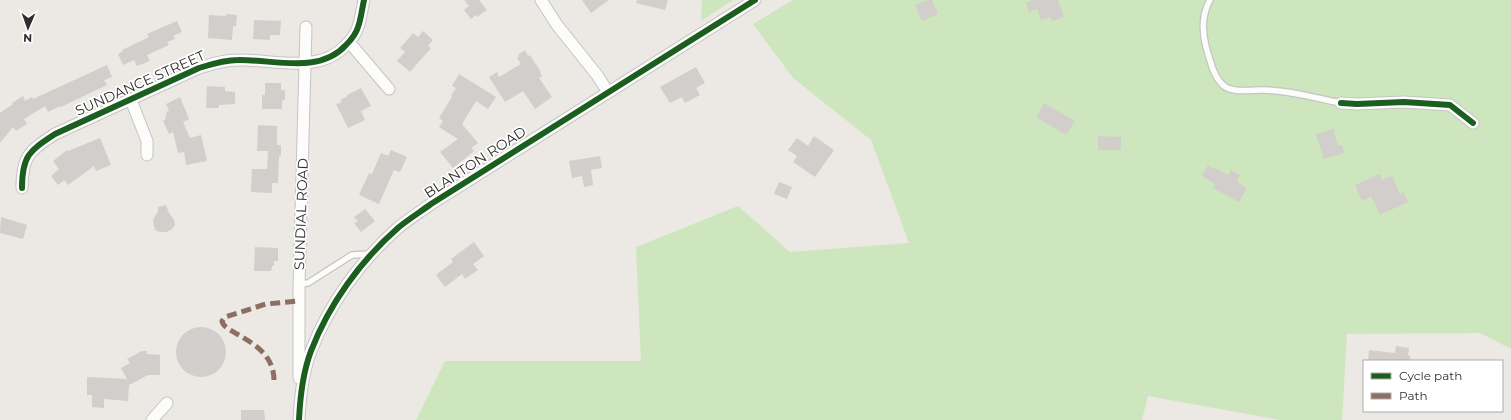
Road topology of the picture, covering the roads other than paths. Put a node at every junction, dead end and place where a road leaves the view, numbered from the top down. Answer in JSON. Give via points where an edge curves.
{"nodes":[{"id":1,"x":364,"y":0,"type":"edge"},
{"id":2,"x":541,"y":0,"type":"edge"},
{"id":3,"x":754,"y":0,"type":"edge"},
{"id":4,"x":1210,"y":0,"type":"edge"},
{"id":5,"x":306,"y":27,"type":"dead end"},
{"id":6,"x":349,"y":42,"type":"junction"},
{"id":7,"x":305,"y":64,"type":"junction"},
{"id":8,"x":389,"y":89,"type":"dead end"},
{"id":9,"x":608,"y":92,"type":"junction"},
{"id":10,"x":131,"y":100,"type":"junction"},
{"id":11,"x":1341,"y":103,"type":"joint"},
{"id":12,"x":1473,"y":123,"type":"dead end"},
{"id":13,"x":147,"y":155,"type":"dead end"},
{"id":14,"x":22,"y":188,"type":"dead end"},
{"id":15,"x":371,"y":254,"type":"junction"},
{"id":16,"x":299,"y":284,"type":"junction"},
{"id":17,"x":300,"y":401,"type":"junction"},
{"id":18,"x":167,"y":403,"type":"dead end"},
{"id":19,"x":152,"y":420,"type":"edge"},
{"id":20,"x":299,"y":420,"type":"edge"}],
"edges":[{"from":1,"to":6,"type":"street","name":"SUNDANCE STREET","via":[[358,27]]},
{"from":2,"to":9,"type":"street"},
{"from":3,"to":9,"type":"street","name":"BLANTON ROAD"},
{"from":4,"to":11,"type":"lane","via":[[1205,9],[1204,39],[1211,63],[1224,86],[1234,90],[1270,90]]},
{"from":5,"to":7,"type":"street","name":"SUNDIAL ROAD"},
{"from":6,"to":7,"type":"street","name":"SUNDANCE STREET","via":[[333,56]]},
{"from":6,"to":8,"type":"street"},
{"from":7,"to":10,"type":"street","name":"SUNDANCE STREET","via":[[238,60],[216,62]]},
{"from":7,"to":16,"type":"street","name":"SUNDIAL ROAD"},
{"from":9,"to":15,"type":"street","name":"BLANTON ROAD","via":[[431,204],[400,227]]},
{"from":10,"to":13,"type":"street","via":[[147,141]]},
{"from":10,"to":14,"type":"street","name":"SUNDANCE STREET","via":[[55,134],[33,151],[23,166]]},
{"from":11,"to":12,"type":"street","via":[[1404,102],[1450,105]]},
{"from":15,"to":16,"type":"lane","via":[[352,255],[308,283]]},
{"from":15,"to":17,"type":"street","name":"BLANTON ROAD","via":[[332,309],[319,333],[310,352]]},
{"from":16,"to":17,"type":"street","name":"SUNDIAL ROAD"},
{"from":17,"to":20,"type":"street","name":"BLANTON ROAD"},
{"from":18,"to":19,"type":"street"}]}
